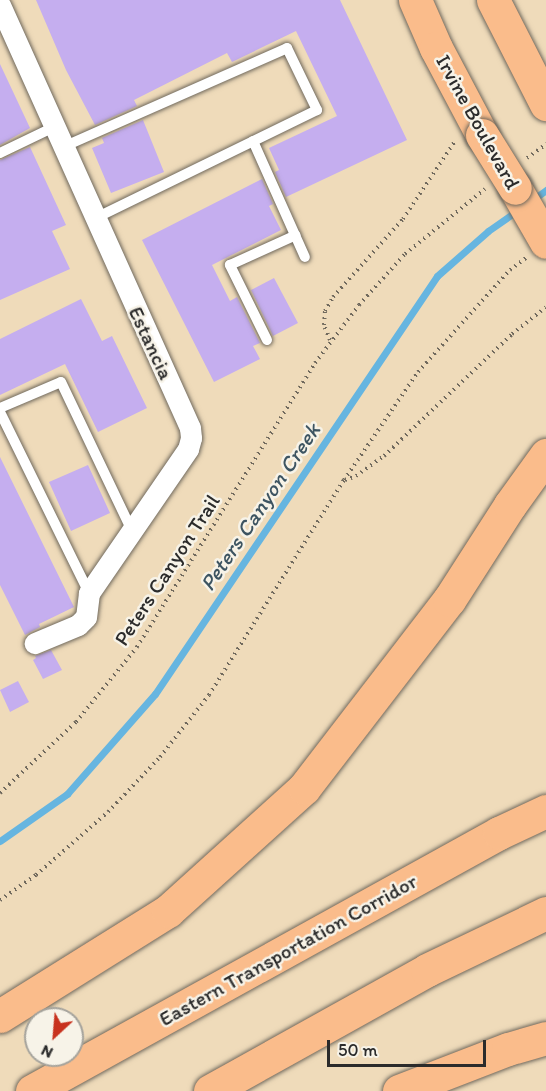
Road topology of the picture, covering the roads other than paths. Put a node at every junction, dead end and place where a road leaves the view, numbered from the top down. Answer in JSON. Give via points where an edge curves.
{"nodes":[{"id":1,"x":415,"y":0,"type":"edge"},
{"id":2,"x":493,"y":0,"type":"edge"},
{"id":3,"x":0,"y":5,"type":"edge"},
{"id":4,"x":544,"y":100,"type":"edge"},
{"id":5,"x":54,"y":127,"type":"junction"},
{"id":6,"x":254,"y":141,"type":"junction"},
{"id":7,"x":63,"y":147,"type":"junction"},
{"id":8,"x":0,"y":153,"type":"edge"},
{"id":9,"x":94,"y":219,"type":"junction"},
{"id":10,"x":296,"y":235,"type":"junction"},
{"id":11,"x":537,"y":249,"type":"edge"},
{"id":12,"x":305,"y":257,"type":"dead end"},
{"id":13,"x":267,"y":340,"type":"dead end"},
{"id":14,"x":0,"y":410,"type":"edge"},
{"id":15,"x":546,"y":455,"type":"edge"},
{"id":16,"x":131,"y":529,"type":"junction"},
{"id":17,"x":89,"y":593,"type":"junction"},
{"id":18,"x":35,"y":643,"type":"dead end"},
{"id":19,"x":546,"y":812,"type":"edge"},
{"id":20,"x":546,"y":913,"type":"edge"},
{"id":21,"x":0,"y":1016,"type":"edge"},
{"id":22,"x":546,"y":1038,"type":"edge"},
{"id":23,"x":32,"y":1091,"type":"edge"},
{"id":24,"x":210,"y":1091,"type":"edge"},
{"id":25,"x":399,"y":1091,"type":"edge"}],
"edges":[{"from":1,"to":11,"type":"main road","name":"Irvine Boulevard","bridge":true},
{"from":2,"to":4,"type":"main road"},
{"from":3,"to":5,"type":"street","name":"Estancia"},
{"from":5,"to":7,"type":"street","name":"Estancia"},
{"from":5,"to":8,"type":"lane"},
{"from":6,"to":7,"type":"lane","via":[[316,110],[287,48]]},
{"from":6,"to":9,"type":"lane"},
{"from":6,"to":10,"type":"lane"},
{"from":7,"to":9,"type":"street","name":"Estancia"},
{"from":9,"to":16,"type":"street","name":"Estancia","via":[[190,428],[188,449]]},
{"from":10,"to":12,"type":"lane"},
{"from":10,"to":13,"type":"lane","via":[[230,265]]},
{"from":14,"to":16,"type":"lane","via":[[61,382]]},
{"from":14,"to":17,"type":"lane"},
{"from":15,"to":21,"type":"main road","via":[[449,600],[304,788],[168,911]]},
{"from":16,"to":17,"type":"street","name":"Estancia"},
{"from":17,"to":18,"type":"street","name":"Estancia","via":[[86,617],[78,625]]},
{"from":19,"to":23,"type":"main road","name":"Eastern Transportation Corridor","via":[[500,833]]},
{"from":20,"to":24,"type":"main road","via":[[428,970]]},
{"from":22,"to":25,"type":"main road"}]}
